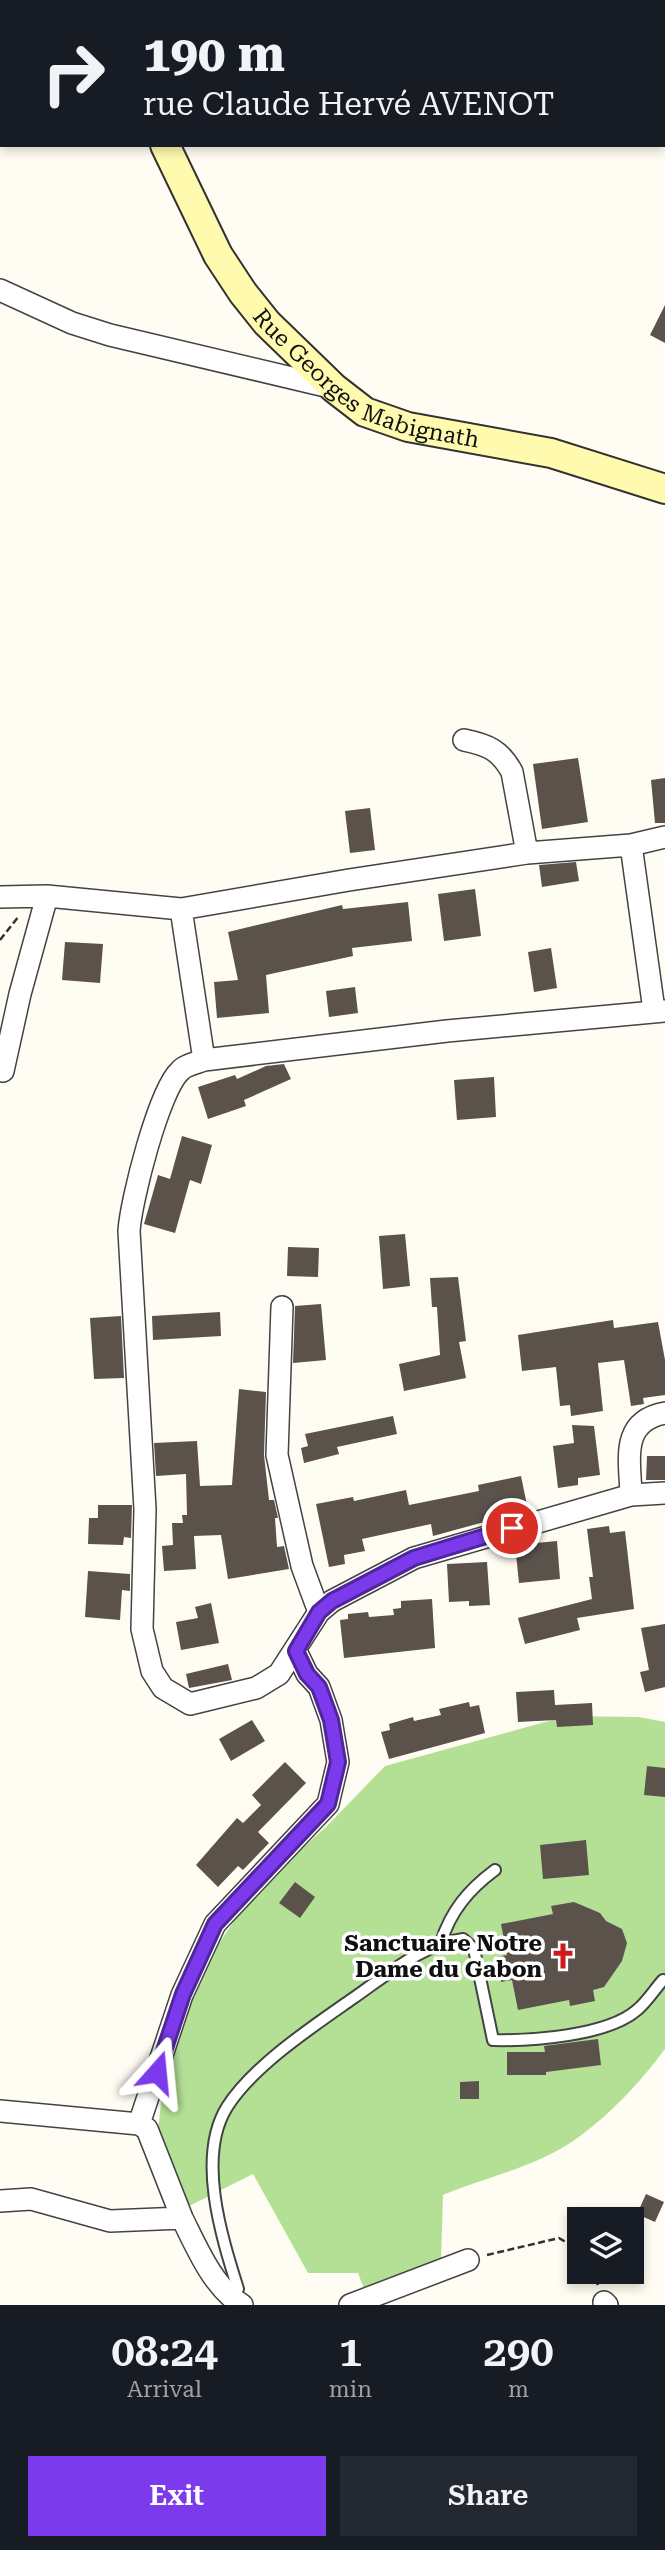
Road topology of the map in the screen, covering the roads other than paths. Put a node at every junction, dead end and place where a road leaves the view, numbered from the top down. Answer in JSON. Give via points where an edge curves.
{"nodes":[{"id":1,"x":166,"y":147,"type":"edge"},
{"id":2,"x":0,"y":290,"type":"edge"},
{"id":3,"x":334,"y":388,"type":"junction"},
{"id":4,"x":665,"y":489,"type":"edge"},
{"id":5,"x":464,"y":740,"type":"dead end"},
{"id":6,"x":665,"y":837,"type":"edge"},
{"id":7,"x":631,"y":845,"type":"junction"},
{"id":8,"x":527,"y":853,"type":"junction"},
{"id":9,"x":47,"y":896,"type":"junction"},
{"id":10,"x":0,"y":897,"type":"edge"},
{"id":11,"x":181,"y":909,"type":"junction"},
{"id":12,"x":660,"y":1010,"type":"edge"},
{"id":13,"x":204,"y":1060,"type":"junction"},
{"id":14,"x":3,"y":1071,"type":"dead end"},
{"id":15,"x":282,"y":1307,"type":"dead end"},
{"id":16,"x":665,"y":1413,"type":"edge"},
{"id":17,"x":665,"y":1493,"type":"edge"},
{"id":18,"x":631,"y":1495,"type":"junction"},
{"id":19,"x":319,"y":1612,"type":"junction"},
{"id":20,"x":296,"y":1651,"type":"junction"},
{"id":21,"x":495,"y":1870,"type":"dead end"},
{"id":22,"x":441,"y":1942,"type":"junction"},
{"id":23,"x":663,"y":1980,"type":"dead end"},
{"id":24,"x":0,"y":2111,"type":"edge"},
{"id":25,"x":139,"y":2123,"type":"junction"},
{"id":26,"x":0,"y":2201,"type":"edge"},
{"id":27,"x":182,"y":2218,"type":"junction"},
{"id":28,"x":468,"y":2260,"type":"road end"},
{"id":29,"x":241,"y":2300,"type":"edge"},
{"id":30,"x":351,"y":2305,"type":"edge"}],
"edges":[{"from":1,"to":3,"type":"main road","name":"Rue Georges Mabignath","via":[[218,255],[243,293]]},
{"from":2,"to":3,"type":"street","via":[[110,335]]},
{"from":3,"to":4,"type":"main road","name":"Rue Georges Mabignath","via":[[365,412],[392,422],[551,453]]},
{"from":5,"to":8,"type":"street","via":[[497,750],[512,772]]},
{"from":6,"to":7,"type":"street"},
{"from":7,"to":8,"type":"street"},
{"from":7,"to":12,"type":"street"},
{"from":8,"to":11,"type":"street"},
{"from":9,"to":10,"type":"street"},
{"from":9,"to":11,"type":"street"},
{"from":9,"to":14,"type":"street"},
{"from":11,"to":13,"type":"street"},
{"from":12,"to":13,"type":"street"},
{"from":13,"to":20,"type":"street","via":[[181,1069],[166,1089],[130,1215],[145,1509],[142,1629],[152,1671],[163,1688],[190,1704],[256,1688],[279,1674]]},
{"from":15,"to":19,"type":"street","via":[[277,1455],[302,1566]]},
{"from":16,"to":18,"type":"street","via":[[638,1424],[630,1440]]},
{"from":17,"to":18,"type":"street"},
{"from":18,"to":19,"type":"street","via":[[427,1553]]},
{"from":19,"to":20,"type":"street"},
{"from":20,"to":25,"type":"street","via":[[319,1687],[331,1720],[338,1762],[328,1804],[215,1924],[183,1994]]},
{"from":21,"to":22,"type":"lane","via":[[462,1899]]},
{"from":22,"to":23,"type":"lane","via":[[463,1939],[474,1950],[493,2040],[522,2041],[601,2027],[636,2011]]},
{"from":22,"to":29,"type":"lane","via":[[330,2015],[249,2079],[226,2109],[215,2147],[215,2210]]},
{"from":24,"to":25,"type":"street"},
{"from":25,"to":27,"type":"street","via":[[147,2129]]},
{"from":26,"to":27,"type":"street","via":[[31,2199],[110,2221]]},
{"from":27,"to":29,"type":"street","via":[[202,2259],[231,2298]]},
{"from":28,"to":30,"type":"street"}]}
